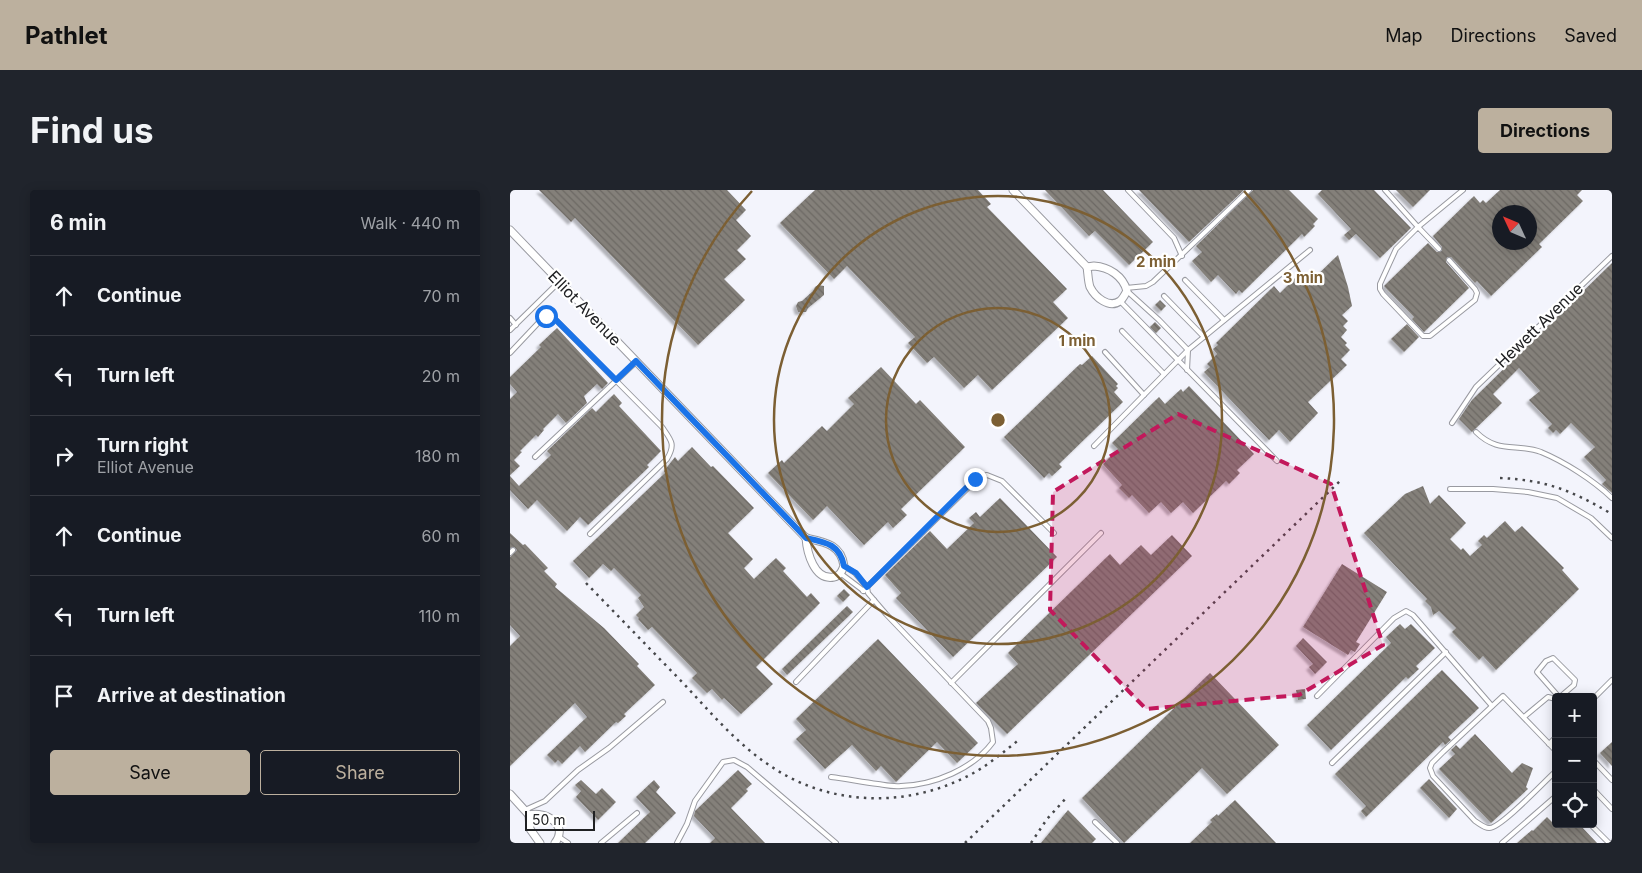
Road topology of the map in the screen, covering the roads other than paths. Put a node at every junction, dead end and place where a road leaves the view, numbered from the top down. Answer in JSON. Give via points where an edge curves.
{"nodes":[{"id":1,"x":1013,"y":190,"type":"edge"},
{"id":2,"x":1128,"y":190,"type":"edge"},
{"id":3,"x":1249,"y":190,"type":"edge"},
{"id":4,"x":1385,"y":190,"type":"edge"},
{"id":5,"x":1463,"y":190,"type":"edge"},
{"id":6,"x":1418,"y":228,"type":"junction"},
{"id":7,"x":510,"y":230,"type":"edge"},
{"id":8,"x":1439,"y":249,"type":"dead end"},
{"id":9,"x":1310,"y":250,"type":"dead end"},
{"id":10,"x":1182,"y":256,"type":"junction"},
{"id":11,"x":1612,"y":256,"type":"edge"},
{"id":12,"x":1449,"y":260,"type":"dead end"},
{"id":13,"x":1087,"y":267,"type":"junction"},
{"id":14,"x":1185,"y":280,"type":"dead end"},
{"id":15,"x":560,"y":281,"type":"junction"},
{"id":16,"x":1127,"y":289,"type":"junction"},
{"id":17,"x":1164,"y":296,"type":"dead end"},
{"id":18,"x":1120,"y":300,"type":"junction"},
{"id":19,"x":510,"y":318,"type":"edge"},
{"id":20,"x":1224,"y":320,"type":"junction"},
{"id":21,"x":516,"y":324,"type":"junction"},
{"id":22,"x":510,"y":330,"type":"edge"},
{"id":23,"x":1122,"y":332,"type":"dead end"},
{"id":24,"x":1204,"y":337,"type":"junction"},
{"id":25,"x":1188,"y":350,"type":"junction"},
{"id":26,"x":1105,"y":352,"type":"dead end"},
{"id":27,"x":510,"y":353,"type":"edge"},
{"id":28,"x":1178,"y":360,"type":"junction"},
{"id":29,"x":636,"y":361,"type":"junction"},
{"id":30,"x":1187,"y":370,"type":"junction"},
{"id":31,"x":1164,"y":374,"type":"junction"},
{"id":32,"x":616,"y":380,"type":"junction"},
{"id":33,"x":1144,"y":395,"type":"junction"},
{"id":34,"x":1452,"y":423,"type":"dead end"},
{"id":35,"x":1476,"y":432,"type":"dead end"},
{"id":36,"x":1094,"y":446,"type":"dead end"},
{"id":37,"x":535,"y":457,"type":"dead end"},
{"id":38,"x":1277,"y":461,"type":"dead end"},
{"id":39,"x":1450,"y":489,"type":"dead end"},
{"id":40,"x":1612,"y":498,"type":"edge"},
{"id":41,"x":1054,"y":533,"type":"dead end"},
{"id":42,"x":1101,"y":533,"type":"dead end"},
{"id":43,"x":590,"y":534,"type":"dead end"},
{"id":44,"x":806,"y":538,"type":"junction"},
{"id":45,"x":1612,"y":538,"type":"edge"},
{"id":46,"x":844,"y":566,"type":"junction"},
{"id":47,"x":840,"y":573,"type":"junction"},
{"id":48,"x":867,"y":587,"type":"junction"},
{"id":49,"x":863,"y":591,"type":"junction"},
{"id":50,"x":868,"y":593,"type":"junction"},
{"id":51,"x":874,"y":600,"type":"junction"},
{"id":52,"x":1446,"y":652,"type":"junction"},
{"id":53,"x":1612,"y":680,"type":"edge"},
{"id":54,"x":796,"y":682,"type":"dead end"},
{"id":55,"x":950,"y":683,"type":"junction"},
{"id":56,"x":1597,"y":695,"type":"edge"},
{"id":57,"x":1318,"y":696,"type":"dead end"},
{"id":58,"x":1552,"y":697,"type":"edge"},
{"id":59,"x":1558,"y":697,"type":"edge"},
{"id":60,"x":663,"y":702,"type":"dead end"},
{"id":61,"x":1492,"y":706,"type":"junction"},
{"id":62,"x":1523,"y":716,"type":"junction"},
{"id":63,"x":1555,"y":738,"type":"edge"},
{"id":64,"x":1549,"y":744,"type":"junction"},
{"id":65,"x":1552,"y":747,"type":"edge"},
{"id":66,"x":1332,"y":763,"type":"dead end"},
{"id":67,"x":1597,"y":764,"type":"edge"},
{"id":68,"x":1552,"y":775,"type":"edge"},
{"id":69,"x":831,"y":777,"type":"dead end"},
{"id":70,"x":1612,"y":780,"type":"edge"},
{"id":71,"x":1597,"y":793,"type":"edge"},
{"id":72,"x":510,"y":794,"type":"edge"},
{"id":73,"x":1552,"y":799,"type":"edge"},
{"id":74,"x":1612,"y":808,"type":"edge"},
{"id":75,"x":527,"y":813,"type":"junction"},
{"id":76,"x":637,"y":813,"type":"dead end"},
{"id":77,"x":1095,"y":822,"type":"dead end"},
{"id":78,"x":1594,"y":828,"type":"edge"},
{"id":79,"x":557,"y":840,"type":"edge"},
{"id":80,"x":540,"y":843,"type":"edge"},
{"id":81,"x":568,"y":843,"type":"edge"},
{"id":82,"x":601,"y":843,"type":"edge"},
{"id":83,"x":677,"y":843,"type":"edge"},
{"id":84,"x":836,"y":843,"type":"edge"},
{"id":85,"x":1117,"y":843,"type":"edge"},
{"id":86,"x":1502,"y":843,"type":"edge"},
{"id":87,"x":1608,"y":843,"type":"edge"}],
"edges":[{"from":1,"to":13,"type":"street"},
{"from":2,"to":10,"type":"lane","via":[[1174,238]]},
{"from":3,"to":10,"type":"lane"},
{"from":4,"to":6,"type":"lane"},
{"from":5,"to":6,"type":"lane"},
{"from":6,"to":8,"type":"lane"},
{"from":6,"to":12,"type":"lane","via":[[1396,249],[1382,277],[1380,289],[1422,336],[1430,336],[1477,296],[1475,289]]},
{"from":7,"to":15,"type":"street","name":"Elliot Avenue"},
{"from":9,"to":20,"type":"lane"},
{"from":10,"to":16,"type":"lane","via":[[1150,284]]},
{"from":11,"to":34,"type":"lane","name":"Hewett Avenue","via":[[1489,374],[1468,397]]},
{"from":13,"to":16,"type":"street","via":[[1100,266],[1112,271]]},
{"from":13,"to":18,"type":"street","via":[[1089,284],[1096,296],[1107,303]]},
{"from":14,"to":20,"type":"lane"},
{"from":15,"to":21,"type":"lane"},
{"from":15,"to":29,"type":"street","name":"Elliot Avenue"},
{"from":16,"to":18,"type":"street"},
{"from":16,"to":25,"type":"lane"},
{"from":17,"to":24,"type":"lane"},
{"from":18,"to":28,"type":"lane"},
{"from":19,"to":21,"type":"lane"},
{"from":20,"to":24,"type":"lane"},
{"from":21,"to":22,"type":"lane"},
{"from":23,"to":31,"type":"lane"},
{"from":24,"to":25,"type":"lane"},
{"from":25,"to":28,"type":"lane"},
{"from":25,"to":30,"type":"lane"},
{"from":26,"to":33,"type":"lane"},
{"from":27,"to":32,"type":"lane","via":[[541,320],[550,316]]},
{"from":28,"to":30,"type":"lane"},
{"from":28,"to":31,"type":"lane"},
{"from":29,"to":32,"type":"lane"},
{"from":29,"to":44,"type":"street","name":"Elliot Avenue"},
{"from":30,"to":38,"type":"lane"},
{"from":31,"to":33,"type":"lane"},
{"from":32,"to":37,"type":"lane"},
{"from":32,"to":43,"type":"lane","via":[[662,428],[670,439],[672,451]]},
{"from":33,"to":36,"type":"lane"},
{"from":35,"to":40,"type":"lane","via":[[1498,447],[1540,452],[1574,470]]},
{"from":39,"to":45,"type":"lane","via":[[1493,489],[1557,498],[1591,518]]},
{"from":41,"to":48,"type":"lane","via":[[1002,481],[987,475],[979,477]]},
{"from":42,"to":55,"type":"lane"},
{"from":44,"to":46,"type":"street","via":[[835,548]]},
{"from":44,"to":47,"type":"street","via":[[810,558],[819,573],[836,577]]},
{"from":46,"to":47,"type":"street"},
{"from":46,"to":48,"type":"lane","via":[[856,573]]},
{"from":47,"to":49,"type":"lane"},
{"from":48,"to":49,"type":"lane"},
{"from":48,"to":50,"type":"lane"},
{"from":49,"to":50,"type":"lane"},
{"from":50,"to":51,"type":"lane"},
{"from":51,"to":54,"type":"lane"},
{"from":51,"to":55,"type":"lane"},
{"from":52,"to":57,"type":"lane","via":[[1413,615],[1406,612],[1394,618]]},
{"from":52,"to":61,"type":"lane"},
{"from":52,"to":66,"type":"lane"},
{"from":53,"to":56,"type":"lane"},
{"from":55,"to":69,"type":"lane","via":[[991,728],[993,742],[980,756],[945,776],[900,787]]},
{"from":58,"to":62,"type":"lane"},
{"from":59,"to":59,"type":"lane","via":[[1574,685],[1575,680],[1553,658],[1537,672]]},
{"from":60,"to":75,"type":"lane"},
{"from":61,"to":62,"type":"lane","via":[[1503,696]]},
{"from":61,"to":68,"type":"lane","via":[[1432,763],[1433,776],[1475,821],[1490,828],[1495,827]]},
{"from":62,"to":64,"type":"lane"},
{"from":63,"to":64,"type":"lane"},
{"from":64,"to":65,"type":"lane"},
{"from":67,"to":70,"type":"lane"},
{"from":71,"to":74,"type":"lane"},
{"from":72,"to":75,"type":"street"},
{"from":73,"to":86,"type":"lane"},
{"from":75,"to":79,"type":"street","via":[[548,816],[559,830]]},
{"from":75,"to":80,"type":"street","via":[[530,830]]},
{"from":76,"to":82,"type":"lane"},
{"from":77,"to":85,"type":"lane"},
{"from":78,"to":87,"type":"lane"},
{"from":79,"to":81,"type":"lane"},
{"from":83,"to":84,"type":"lane","via":[[688,824],[695,801],[723,762],[728,760],[747,767]]}]}
